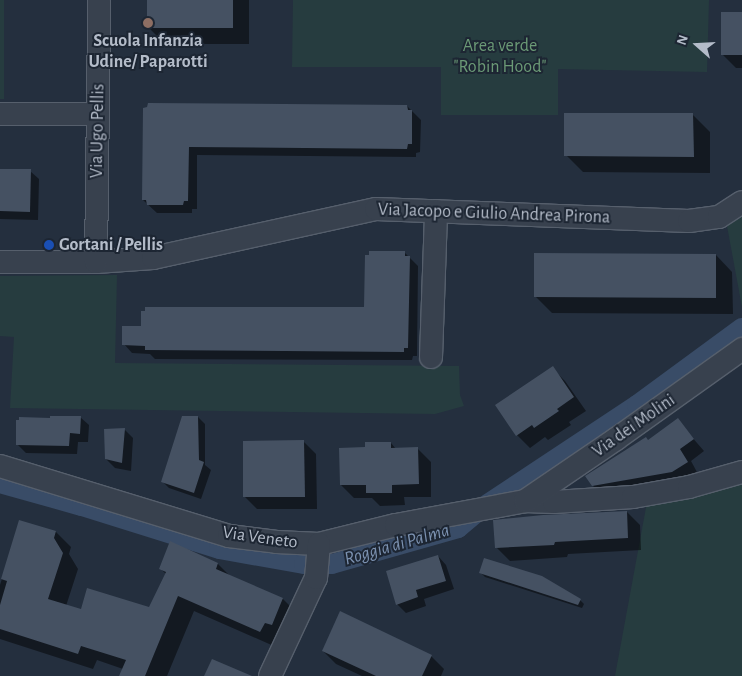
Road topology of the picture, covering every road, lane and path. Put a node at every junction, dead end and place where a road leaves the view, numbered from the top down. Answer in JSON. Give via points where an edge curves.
{"nodes":[{"id":1,"x":99,"y":0,"type":"edge"},
{"id":2,"x":0,"y":114,"type":"edge"},
{"id":3,"x":98,"y":114,"type":"junction"},
{"id":4,"x":742,"y":202,"type":"edge"},
{"id":5,"x":436,"y":211,"type":"junction"},
{"id":6,"x":0,"y":262,"type":"edge"},
{"id":7,"x":96,"y":262,"type":"junction"},
{"id":8,"x":742,"y":349,"type":"edge"},
{"id":9,"x":431,"y":357,"type":"dead end"},
{"id":10,"x":0,"y":466,"type":"edge"},
{"id":11,"x":742,"y":472,"type":"edge"},
{"id":12,"x":515,"y":504,"type":"junction"},
{"id":13,"x":318,"y":560,"type":"junction"},
{"id":14,"x":270,"y":676,"type":"edge"}],
"edges":[{"from":1,"to":3,"type":"street","name":"Via Ugo Pellis"},
{"from":2,"to":3,"type":"street"},
{"from":3,"to":7,"type":"street","name":"Via Ugo Pellis"},
{"from":4,"to":5,"type":"street","name":"Via Jacopo e Giulio Andrea Pirona","via":[[719,217],[689,220]]},
{"from":5,"to":7,"type":"street","name":"Via Jacopo e Giulio Andrea Pirona","via":[[376,209],[153,258]]},
{"from":5,"to":9,"type":"street"},
{"from":6,"to":7,"type":"street","name":"Via Jacopo e Giulio Andrea Pirona"},
{"from":8,"to":12,"type":"street","name":"Via dei Molini","via":[[616,439]]},
{"from":10,"to":13,"type":"street","name":"Via Veneto","via":[[229,536],[277,542]]},
{"from":11,"to":12,"type":"street","via":[[689,487],[633,496]]},
{"from":12,"to":13,"type":"street","name":"Via Veneto","via":[[396,525]]},
{"from":13,"to":14,"type":"street"}]}
